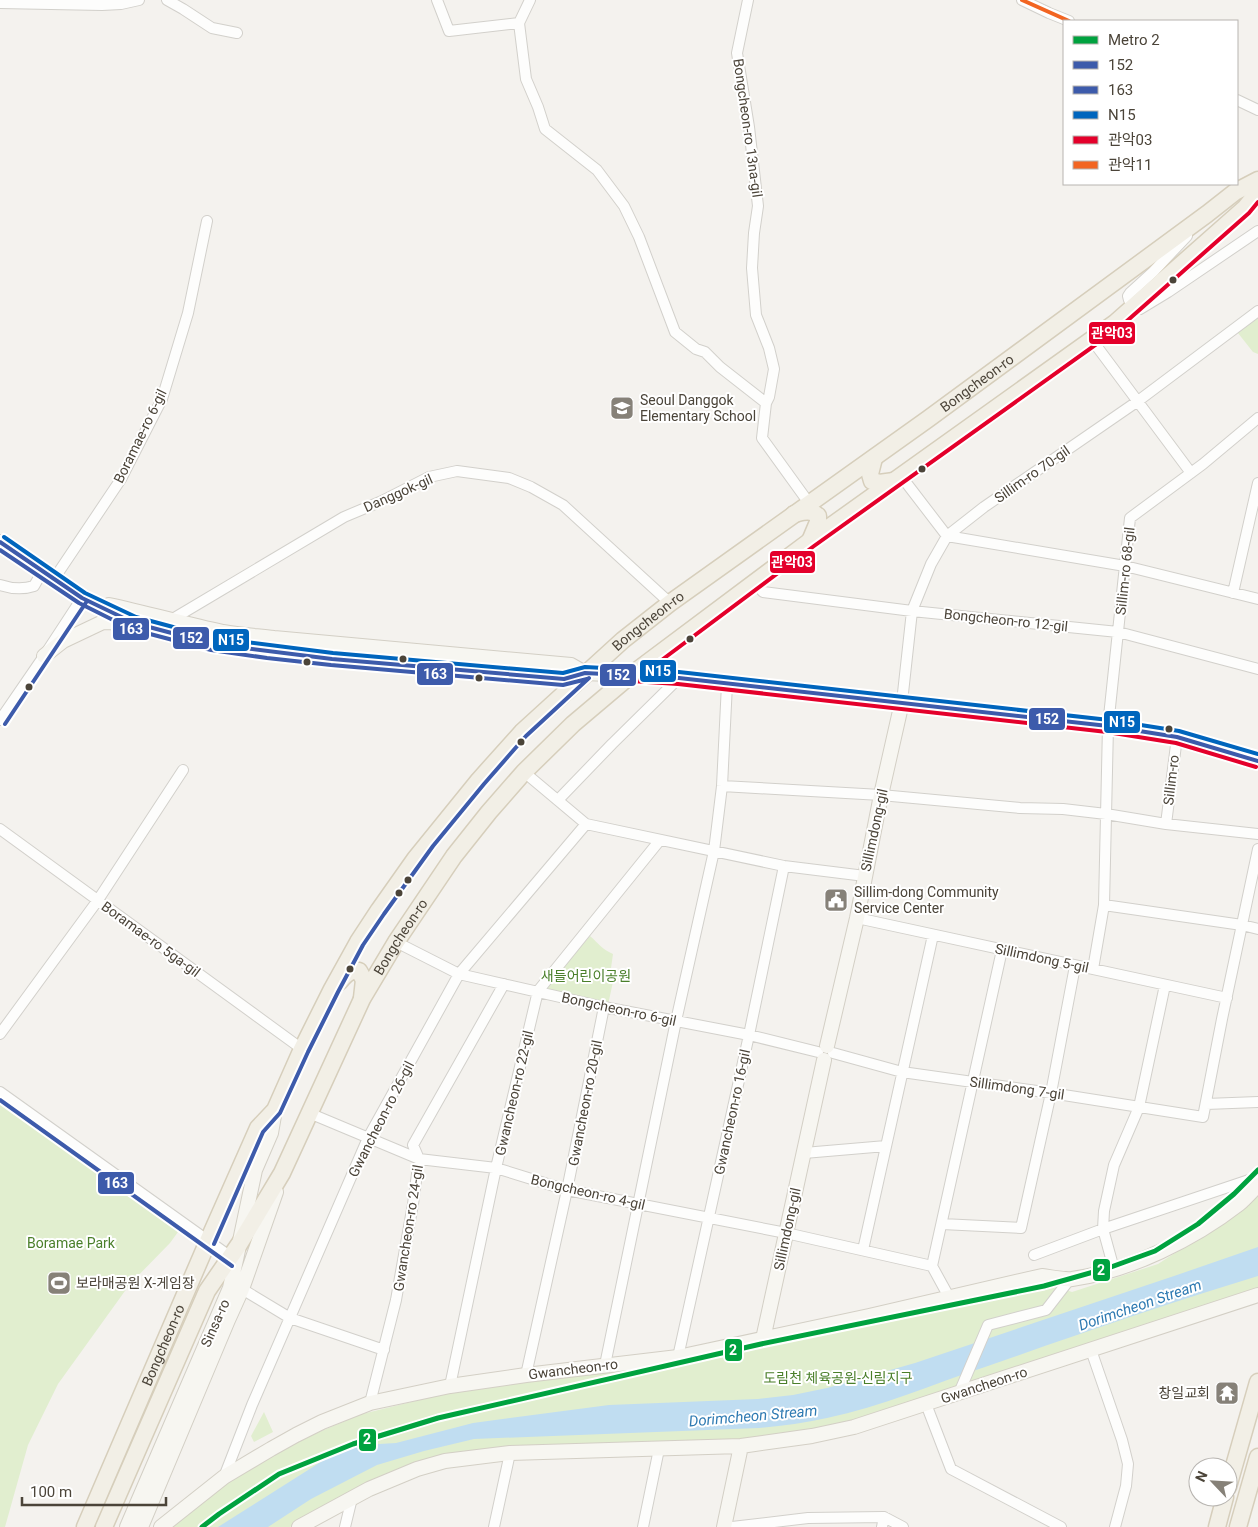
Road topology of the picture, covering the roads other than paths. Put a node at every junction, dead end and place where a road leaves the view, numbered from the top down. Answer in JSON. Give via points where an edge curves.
{"nodes":[{"id":1,"x":139,"y":0,"type":"edge"},
{"id":2,"x":167,"y":0,"type":"edge"},
{"id":3,"x":437,"y":0,"type":"edge"},
{"id":4,"x":530,"y":0,"type":"edge"},
{"id":5,"x":748,"y":0,"type":"edge"},
{"id":6,"x":1022,"y":0,"type":"edge"},
{"id":7,"x":0,"y":3,"type":"edge"},
{"id":8,"x":1067,"y":20,"type":"edge"},
{"id":9,"x":519,"y":23,"type":"junction"},
{"id":10,"x":237,"y":33,"type":"dead end"},
{"id":11,"x":1238,"y":100,"type":"edge"},
{"id":12,"x":1258,"y":110,"type":"edge"},
{"id":13,"x":1258,"y":180,"type":"edge"},
{"id":14,"x":1258,"y":192,"type":"edge"},
{"id":15,"x":1207,"y":214,"type":"junction"},
{"id":16,"x":207,"y":221,"type":"dead end"},
{"id":17,"x":1258,"y":232,"type":"edge"},
{"id":18,"x":1168,"y":292,"type":"junction"},
{"id":19,"x":1137,"y":305,"type":"junction"},
{"id":20,"x":1258,"y":311,"type":"edge"},
{"id":21,"x":1115,"y":323,"type":"junction"},
{"id":22,"x":1092,"y":340,"type":"junction"},
{"id":23,"x":1138,"y":401,"type":"junction"},
{"id":24,"x":766,"y":403,"type":"junction"},
{"id":25,"x":1258,"y":418,"type":"edge"},
{"id":26,"x":874,"y":458,"type":"junction"},
{"id":27,"x":1191,"y":473,"type":"junction"},
{"id":28,"x":897,"y":479,"type":"junction"},
{"id":29,"x":1258,"y":483,"type":"edge"},
{"id":30,"x":809,"y":504,"type":"junction"},
{"id":31,"x":793,"y":515,"type":"junction"},
{"id":32,"x":947,"y":536,"type":"junction"},
{"id":33,"x":810,"y":541,"type":"junction"},
{"id":34,"x":0,"y":542,"type":"edge"},
{"id":35,"x":1125,"y":566,"type":"junction"},
{"id":36,"x":48,"y":575,"type":"junction"},
{"id":37,"x":754,"y":582,"type":"junction"},
{"id":38,"x":0,"y":585,"type":"edge"},
{"id":39,"x":1233,"y":593,"type":"junction"},
{"id":40,"x":82,"y":598,"type":"junction"},
{"id":41,"x":1258,"y":599,"type":"edge"},
{"id":42,"x":670,"y":603,"type":"junction"},
{"id":43,"x":912,"y":611,"type":"junction"},
{"id":44,"x":171,"y":620,"type":"junction"},
{"id":45,"x":134,"y":623,"type":"junction"},
{"id":46,"x":1118,"y":632,"type":"junction"},
{"id":47,"x":44,"y":656,"type":"junction"},
{"id":48,"x":1258,"y":669,"type":"edge"},
{"id":49,"x":586,"y":673,"type":"junction"},
{"id":50,"x":631,"y":674,"type":"junction"},
{"id":51,"x":679,"y":678,"type":"junction"},
{"id":52,"x":727,"y":684,"type":"junction"},
{"id":53,"x":902,"y":702,"type":"junction"},
{"id":54,"x":0,"y":720,"type":"edge"},
{"id":55,"x":1108,"y":726,"type":"junction"},
{"id":56,"x":1177,"y":737,"type":"junction"},
{"id":57,"x":1258,"y":761,"type":"edge"},
{"id":58,"x":183,"y":770,"type":"dead end"},
{"id":59,"x":524,"y":772,"type":"junction"},
{"id":60,"x":722,"y":786,"type":"junction"},
{"id":61,"x":881,"y":795,"type":"junction"},
{"id":62,"x":558,"y":800,"type":"junction"},
{"id":63,"x":1106,"y":814,"type":"junction"},
{"id":64,"x":586,"y":824,"type":"junction"},
{"id":65,"x":1166,"y":824,"type":"junction"},
{"id":66,"x":0,"y":829,"type":"edge"},
{"id":67,"x":1258,"y":834,"type":"edge"},
{"id":68,"x":660,"y":840,"type":"junction"},
{"id":69,"x":1258,"y":849,"type":"edge"},
{"id":70,"x":714,"y":851,"type":"junction"},
{"id":71,"x":784,"y":866,"type":"junction"},
{"id":72,"x":865,"y":876,"type":"junction"},
{"id":73,"x":98,"y":900,"type":"junction"},
{"id":74,"x":1104,"y":905,"type":"junction"},
{"id":75,"x":857,"y":918,"type":"junction"},
{"id":76,"x":1242,"y":925,"type":"junction"},
{"id":77,"x":1258,"y":929,"type":"edge"},
{"id":78,"x":933,"y":935,"type":"junction"},
{"id":79,"x":396,"y":942,"type":"junction"},
{"id":80,"x":1002,"y":950,"type":"junction"},
{"id":81,"x":1075,"y":966,"type":"junction"},
{"id":82,"x":1092,"y":969,"type":"junction"},
{"id":83,"x":459,"y":974,"type":"junction"},
{"id":84,"x":504,"y":984,"type":"junction"},
{"id":85,"x":1166,"y":984,"type":"junction"},
{"id":86,"x":332,"y":989,"type":"junction"},
{"id":87,"x":538,"y":991,"type":"junction"},
{"id":88,"x":1228,"y":998,"type":"junction"},
{"id":89,"x":362,"y":999,"type":"junction"},
{"id":90,"x":604,"y":1007,"type":"junction"},
{"id":91,"x":676,"y":1021,"type":"junction"},
{"id":92,"x":0,"y":1034,"type":"edge"},
{"id":93,"x":749,"y":1035,"type":"junction"},
{"id":94,"x":302,"y":1049,"type":"junction"},
{"id":95,"x":825,"y":1053,"type":"junction"},
{"id":96,"x":902,"y":1072,"type":"junction"},
{"id":97,"x":973,"y":1082,"type":"junction"},
{"id":98,"x":0,"y":1092,"type":"edge"},
{"id":99,"x":1051,"y":1092,"type":"junction"},
{"id":100,"x":1258,"y":1102,"type":"edge"},
{"id":101,"x":1206,"y":1104,"type":"junction"},
{"id":102,"x":1139,"y":1107,"type":"junction"},
{"id":103,"x":275,"y":1110,"type":"junction"},
{"id":104,"x":309,"y":1113,"type":"junction"},
{"id":105,"x":368,"y":1138,"type":"junction"},
{"id":106,"x":886,"y":1146,"type":"junction"},
{"id":107,"x":804,"y":1153,"type":"junction"},
{"id":108,"x":419,"y":1159,"type":"junction"},
{"id":109,"x":496,"y":1168,"type":"junction"},
{"id":110,"x":282,"y":1173,"type":"junction"},
{"id":111,"x":1258,"y":1176,"type":"edge"},
{"id":112,"x":1258,"y":1185,"type":"edge"},
{"id":113,"x":567,"y":1190,"type":"junction"},
{"id":114,"x":638,"y":1204,"type":"junction"},
{"id":115,"x":709,"y":1218,"type":"junction"},
{"id":116,"x":942,"y":1224,"type":"junction"},
{"id":117,"x":1103,"y":1229,"type":"junction"},
{"id":118,"x":786,"y":1234,"type":"junction"},
{"id":119,"x":208,"y":1241,"type":"junction"},
{"id":120,"x":240,"y":1243,"type":"junction"},
{"id":121,"x":863,"y":1250,"type":"junction"},
{"id":122,"x":1034,"y":1255,"type":"dead end"},
{"id":123,"x":233,"y":1258,"type":"junction"},
{"id":124,"x":932,"y":1266,"type":"junction"},
{"id":125,"x":1114,"y":1270,"type":"junction"},
{"id":126,"x":1070,"y":1280,"type":"junction"},
{"id":127,"x":242,"y":1289,"type":"junction"},
{"id":128,"x":1258,"y":1295,"type":"edge"},
{"id":129,"x":949,"y":1297,"type":"junction"},
{"id":130,"x":290,"y":1318,"type":"junction"},
{"id":131,"x":763,"y":1339,"type":"junction"},
{"id":132,"x":384,"y":1350,"type":"junction"},
{"id":133,"x":1091,"y":1350,"type":"junction"},
{"id":134,"x":678,"y":1356,"type":"junction"},
{"id":135,"x":605,"y":1365,"type":"junction"},
{"id":136,"x":526,"y":1375,"type":"junction"},
{"id":137,"x":1258,"y":1382,"type":"edge"},
{"id":138,"x":450,"y":1386,"type":"junction"},
{"id":139,"x":959,"y":1393,"type":"junction"},
{"id":140,"x":370,"y":1403,"type":"junction"},
{"id":141,"x":926,"y":1404,"type":"junction"},
{"id":142,"x":741,"y":1446,"type":"junction"},
{"id":143,"x":659,"y":1449,"type":"junction"},
{"id":144,"x":510,"y":1453,"type":"junction"},
{"id":145,"x":1237,"y":1457,"type":"edge"},
{"id":146,"x":1258,"y":1457,"type":"edge"},
{"id":147,"x":224,"y":1477,"type":"junction"},
{"id":148,"x":352,"y":1498,"type":"junction"},
{"id":149,"x":1222,"y":1507,"type":"edge"},
{"id":150,"x":883,"y":1522,"type":"edge"},
{"id":151,"x":807,"y":1523,"type":"edge"},
{"id":152,"x":85,"y":1527,"type":"edge"},
{"id":153,"x":104,"y":1527,"type":"edge"},
{"id":154,"x":127,"y":1527,"type":"edge"},
{"id":155,"x":140,"y":1527,"type":"edge"},
{"id":156,"x":161,"y":1527,"type":"edge"},
{"id":157,"x":299,"y":1527,"type":"edge"},
{"id":158,"x":345,"y":1527,"type":"edge"},
{"id":159,"x":494,"y":1527,"type":"edge"},
{"id":160,"x":643,"y":1527,"type":"edge"},
{"id":161,"x":724,"y":1527,"type":"edge"},
{"id":162,"x":732,"y":1527,"type":"edge"},
{"id":163,"x":903,"y":1527,"type":"edge"},
{"id":164,"x":1061,"y":1527,"type":"edge"},
{"id":165,"x":1115,"y":1527,"type":"edge"},
{"id":166,"x":1217,"y":1527,"type":"edge"},
{"id":167,"x":1238,"y":1527,"type":"edge"}],
"edges":[{"from":1,"to":7,"type":"street","via":[[102,5]]},
{"from":2,"to":10,"type":"street","via":[[212,28]]},
{"from":3,"to":9,"type":"street","via":[[449,31]]},
{"from":4,"to":9,"type":"street"},
{"from":5,"to":24,"type":"street","name":"Bongcheon-ro 13na-gil","via":[[737,53],[758,206],[752,268],[756,315],[774,370]]},
{"from":6,"to":8,"type":"street"},
{"from":9,"to":24,"type":"street","via":[[526,79],[545,129],[598,170],[624,206],[675,332],[696,349],[706,352]]},
{"from":11,"to":12,"type":"street"},
{"from":13,"to":15,"type":"main road","name":"Bongcheon-ro","via":[[1235,192]]},
{"from":14,"to":19,"type":"main road","name":"Bongcheon-ro","via":[[1245,208]]},
{"from":15,"to":19,"type":"street","via":[[1130,293],[1129,300]]},
{"from":15,"to":26,"type":"main road","name":"Bongcheon-ro"},
{"from":16,"to":36,"type":"street","name":"Boramae-ro 6-gil","via":[[188,313],[162,399],[121,479]]},
{"from":17,"to":18,"type":"street"},
{"from":18,"to":19,"type":"street"},
{"from":18,"to":21,"type":"street"},
{"from":19,"to":21,"type":"main road","name":"Bongcheon-ro"},
{"from":20,"to":23,"type":"street","name":"Sillim-ro 70-gil"},
{"from":21,"to":22,"type":"main road","name":"Bongcheon-ro"},
{"from":22,"to":23,"type":"street"},
{"from":22,"to":28,"type":"main road","name":"Bongcheon-ro"},
{"from":23,"to":27,"type":"street"},
{"from":23,"to":32,"type":"street","name":"Sillim-ro 70-gil"},
{"from":24,"to":30,"type":"street","name":"Bongcheon-ro 13na-gil","via":[[762,438]]},
{"from":25,"to":27,"type":"street","name":"Sillim-ro 68-gil"},
{"from":26,"to":28,"type":"main road","via":[[870,474],[872,481],[879,483]]},
{"from":26,"to":30,"type":"main road","name":"Bongcheon-ro"},
{"from":27,"to":35,"type":"street","name":"Sillim-ro 68-gil","via":[[1130,518]]},
{"from":28,"to":32,"type":"street"},
{"from":28,"to":33,"type":"main road","name":"Bongcheon-ro"},
{"from":29,"to":39,"type":"street"},
{"from":30,"to":31,"type":"main road","name":"Bongcheon-ro"},
{"from":31,"to":33,"type":"main road","via":[[813,512],[818,516]]},
{"from":31,"to":42,"type":"main road","name":"Bongcheon-ro"},
{"from":32,"to":35,"type":"street"},
{"from":32,"to":43,"type":"street","name":"Sillim-ro 70-gil"},
{"from":33,"to":37,"type":"main road","name":"Bongcheon-ro"},
{"from":34,"to":36,"type":"main road"},
{"from":35,"to":39,"type":"street"},
{"from":35,"to":46,"type":"street","name":"Sillim-ro 68-gil"},
{"from":36,"to":38,"type":"street","name":"Boramae-ro 6-gil","via":[[25,589]]},
{"from":36,"to":40,"type":"main road"},
{"from":37,"to":43,"type":"street","name":"Bongcheon-ro 12-gil","via":[[763,592]]},
{"from":37,"to":50,"type":"main road","name":"Bongcheon-ro"},
{"from":39,"to":41,"type":"street"},
{"from":40,"to":44,"type":"main road"},
{"from":40,"to":45,"type":"main road"},
{"from":40,"to":47,"type":"street"},
{"from":42,"to":44,"type":"street","name":"Danggok-gil","via":[[563,505],[509,478],[457,471],[429,478],[344,517]]},
{"from":42,"to":49,"type":"main road","name":"Bongcheon-ro"},
{"from":43,"to":46,"type":"street","name":"Bongcheon-ro 12-gil"},
{"from":43,"to":53,"type":"street","name":"Sillim-ro 70-gil"},
{"from":44,"to":49,"type":"main road","via":[[274,638],[571,665]]},
{"from":45,"to":47,"type":"main road","via":[[103,622],[62,641]]},
{"from":45,"to":49,"type":"main road","via":[[214,644],[268,652],[564,680]]},
{"from":46,"to":48,"type":"street","name":"Bongcheon-ro 12-gil"},
{"from":46,"to":55,"type":"street","name":"Sillim-ro 68-gil"},
{"from":47,"to":54,"type":"street"},
{"from":49,"to":50,"type":"main road","name":"Sillim-ro"},
{"from":49,"to":86,"type":"main road","name":"Bongcheon-ro","via":[[522,732],[428,842],[358,942]]},
{"from":50,"to":51,"type":"main road","name":"Sillim-ro"},
{"from":50,"to":59,"type":"main road","name":"Bongcheon-ro"},
{"from":51,"to":52,"type":"main road","name":"Sillim-ro"},
{"from":51,"to":62,"type":"street"},
{"from":52,"to":53,"type":"main road","name":"Sillim-ro"},
{"from":52,"to":60,"type":"street"},
{"from":53,"to":55,"type":"main road","name":"Sillim-ro"},
{"from":53,"to":61,"type":"main road","name":"Sillimdong-gil"},
{"from":55,"to":56,"type":"main road","name":"Sillim-ro"},
{"from":55,"to":63,"type":"street","name":"Sillim-ro 68-gil"},
{"from":56,"to":57,"type":"main road","name":"Sillim-ro"},
{"from":56,"to":65,"type":"street","name":"Sillim-ro"},
{"from":58,"to":73,"type":"street"},
{"from":59,"to":62,"type":"street"},
{"from":59,"to":79,"type":"main road","name":"Bongcheon-ro","via":[[454,856]]},
{"from":60,"to":61,"type":"street"},
{"from":60,"to":70,"type":"street"},
{"from":61,"to":63,"type":"street"},
{"from":61,"to":72,"type":"main road","name":"Sillimdong-gil"},
{"from":62,"to":64,"type":"street"},
{"from":63,"to":65,"type":"street"},
{"from":63,"to":74,"type":"street","name":"Sillim-ro 68-gil"},
{"from":64,"to":68,"type":"street"},
{"from":64,"to":83,"type":"street","name":"Gwancheon-ro 26-gil"},
{"from":65,"to":67,"type":"street"},
{"from":66,"to":73,"type":"street","name":"Boramae-ro 5ga-gil"},
{"from":68,"to":70,"type":"street"},
{"from":68,"to":87,"type":"street","name":"Gwancheon-ro 22-gil"},
{"from":69,"to":76,"type":"street"},
{"from":70,"to":71,"type":"street"},
{"from":70,"to":91,"type":"street"},
{"from":71,"to":72,"type":"street"},
{"from":71,"to":93,"type":"street","name":"Gwancheon-ro 16-gil"},
{"from":72,"to":75,"type":"main road","name":"Sillimdong-gil"},
{"from":73,"to":92,"type":"street"},
{"from":73,"to":94,"type":"street","name":"Boramae-ro 5ga-gil"},
{"from":74,"to":76,"type":"street"},
{"from":74,"to":82,"type":"street","name":"Sillim-ro 68-gil"},
{"from":75,"to":78,"type":"street","name":"Sillimdong 5-gil"},
{"from":75,"to":95,"type":"main road","name":"Sillimdong-gil"},
{"from":76,"to":77,"type":"street"},
{"from":76,"to":88,"type":"street"},
{"from":78,"to":80,"type":"street","name":"Sillimdong 5-gil"},
{"from":78,"to":96,"type":"street"},
{"from":79,"to":83,"type":"street","name":"Bongcheon-ro 6-gil"},
{"from":79,"to":89,"type":"main road","name":"Bongcheon-ro"},
{"from":80,"to":81,"type":"street","name":"Sillimdong 5-gil"},
{"from":80,"to":97,"type":"street"},
{"from":81,"to":82,"type":"street","name":"Sillimdong 5-gil"},
{"from":81,"to":99,"type":"street"},
{"from":82,"to":85,"type":"street","name":"Sillimdong 5-gil"},
{"from":83,"to":84,"type":"street","name":"Bongcheon-ro 6-gil"},
{"from":83,"to":105,"type":"street","name":"Gwancheon-ro 26-gil"},
{"from":84,"to":87,"type":"street","name":"Bongcheon-ro 6-gil"},
{"from":84,"to":108,"type":"street","name":"Gwancheon-ro 24-gil","via":[[414,1145]]},
{"from":85,"to":88,"type":"street","name":"Sillimdong 5-gil"},
{"from":85,"to":102,"type":"street"},
{"from":86,"to":89,"type":"main road","via":[[348,972],[359,971],[364,980]]},
{"from":86,"to":94,"type":"main road","name":"Bongcheon-ro"},
{"from":87,"to":90,"type":"street","name":"Bongcheon-ro 6-gil"},
{"from":87,"to":109,"type":"street","name":"Gwancheon-ro 22-gil"},
{"from":88,"to":101,"type":"street"},
{"from":89,"to":104,"type":"main road","name":"Bongcheon-ro"},
{"from":90,"to":91,"type":"street","name":"Bongcheon-ro 6-gil"},
{"from":90,"to":113,"type":"street","name":"Gwancheon-ro 20-gil"},
{"from":91,"to":93,"type":"street","name":"Bongcheon-ro 6-gil"},
{"from":91,"to":114,"type":"street"},
{"from":93,"to":95,"type":"street","name":"Bongcheon-ro 6-gil"},
{"from":93,"to":115,"type":"street","name":"Gwancheon-ro 16-gil"},
{"from":94,"to":103,"type":"main road","name":"Bongcheon-ro"},
{"from":95,"to":96,"type":"street","name":"Sillimdong 7-gil"},
{"from":95,"to":107,"type":"main road","name":"Sillimdong-gil"},
{"from":96,"to":97,"type":"street","name":"Sillimdong 7-gil"},
{"from":96,"to":106,"type":"street"},
{"from":97,"to":99,"type":"street","name":"Sillimdong 7-gil"},
{"from":97,"to":116,"type":"street"},
{"from":98,"to":119,"type":"street"},
{"from":99,"to":102,"type":"street","name":"Sillimdong 7-gil"},
{"from":99,"to":116,"type":"street","via":[[1021,1228]]},
{"from":100,"to":101,"type":"street"},
{"from":101,"to":102,"type":"street","name":"Sillimdong 7-gil","via":[[1203,1117]]},
{"from":102,"to":117,"type":"street","via":[[1114,1165]]},
{"from":103,"to":119,"type":"main road","name":"Bongcheon-ro","via":[[258,1128]]},
{"from":103,"to":120,"type":"main road","via":[[271,1133],[255,1170]]},
{"from":104,"to":105,"type":"street","name":"Bongcheon-ro 4-gil"},
{"from":104,"to":110,"type":"main road","name":"Bongcheon-ro"},
{"from":105,"to":108,"type":"street","name":"Bongcheon-ro 4-gil"},
{"from":105,"to":130,"type":"street","name":"Gwancheon-ro 26-gil"},
{"from":106,"to":107,"type":"street"},
{"from":106,"to":121,"type":"street"},
{"from":107,"to":118,"type":"main road","name":"Sillimdong-gil"},
{"from":108,"to":109,"type":"street","name":"Bongcheon-ro 4-gil"},
{"from":108,"to":132,"type":"street","name":"Gwancheon-ro 24-gil","via":[[396,1300]]},
{"from":109,"to":113,"type":"street","name":"Bongcheon-ro 4-gil"},
{"from":109,"to":138,"type":"street","name":"Gwancheon-ro 22-gil"},
{"from":110,"to":120,"type":"main road","name":"Bongcheon-ro"},
{"from":110,"to":127,"type":"main road","name":"Sinsa-ro"},
{"from":111,"to":117,"type":"street"},
{"from":112,"to":125,"type":"main road","name":"Gwancheon-ro","via":[[1240,1203],[1203,1228]]},
{"from":113,"to":114,"type":"street","name":"Bongcheon-ro 4-gil"},
{"from":113,"to":136,"type":"street","name":"Gwancheon-ro 20-gil"},
{"from":114,"to":115,"type":"street","name":"Bongcheon-ro 4-gil"},
{"from":114,"to":135,"type":"street"},
{"from":115,"to":118,"type":"street","name":"Bongcheon-ro 4-gil"},
{"from":115,"to":134,"type":"street","name":"Gwancheon-ro 16-gil"},
{"from":116,"to":124,"type":"street"},
{"from":117,"to":122,"type":"street"},
{"from":117,"to":125,"type":"street"},
{"from":118,"to":121,"type":"street","name":"Bongcheon-ro 4-gil"},
{"from":118,"to":131,"type":"main road","name":"Sillimdong-gil"},
{"from":119,"to":123,"type":"street"},
{"from":119,"to":152,"type":"main road","name":"Bongcheon-ro"},
{"from":120,"to":123,"type":"main road","name":"Bongcheon-ro"},
{"from":121,"to":124,"type":"street","name":"Bongcheon-ro 4-gil"},
{"from":123,"to":153,"type":"main road","name":"Bongcheon-ro","via":[[207,1291]]},
{"from":123,"to":154,"type":"main road","name":"Sinsa-ro","via":[[230,1288]]},
{"from":124,"to":129,"type":"street"},
{"from":125,"to":126,"type":"main road","name":"Gwancheon-ro"},
{"from":126,"to":129,"type":"main road","name":"Gwancheon-ro","via":[[1042,1276]]},
{"from":126,"to":139,"type":"street","via":[[1046,1310],[988,1326]]},
{"from":127,"to":130,"type":"street"},
{"from":127,"to":155,"type":"main road","name":"Sinsa-ro"},
{"from":128,"to":133,"type":"main road","name":"Gwancheon-ro"},
{"from":129,"to":131,"type":"main road","name":"Gwancheon-ro"},
{"from":130,"to":132,"type":"street"},
{"from":130,"to":147,"type":"street","name":"Gwancheon-ro 26-gil"},
{"from":131,"to":134,"type":"main road","name":"Gwancheon-ro"},
{"from":132,"to":140,"type":"street","name":"Gwancheon-ro 24-gil"},
{"from":133,"to":139,"type":"main road","name":"Gwancheon-ro"},
{"from":133,"to":165,"type":"street","via":[[1128,1464]]},
{"from":134,"to":135,"type":"main road","name":"Gwancheon-ro"},
{"from":135,"to":136,"type":"main road","name":"Gwancheon-ro"},
{"from":136,"to":138,"type":"main road","name":"Gwancheon-ro"},
{"from":137,"to":145,"type":"main road"},
{"from":138,"to":140,"type":"main road","name":"Gwancheon-ro"},
{"from":139,"to":141,"type":"main road","name":"Gwancheon-ro"},
{"from":140,"to":147,"type":"main road","name":"Gwancheon-ro","via":[[296,1435]]},
{"from":141,"to":142,"type":"main road","name":"Gwancheon-ro","via":[[854,1428]]},
{"from":141,"to":164,"type":"street","via":[[951,1469]]},
{"from":142,"to":143,"type":"main road","name":"Gwancheon-ro"},
{"from":142,"to":161,"type":"main road"},
{"from":143,"to":144,"type":"main road","name":"Gwancheon-ro"},
{"from":143,"to":160,"type":"street"},
{"from":144,"to":148,"type":"main road","name":"Gwancheon-ro","via":[[445,1461],[417,1469]]},
{"from":144,"to":159,"type":"street"},
{"from":146,"to":167,"type":"main road"},
{"from":147,"to":156,"type":"main road","name":"Gwancheon-ro"},
{"from":148,"to":157,"type":"main road","name":"Gwancheon-ro"},
{"from":148,"to":158,"type":"street"},
{"from":149,"to":166,"type":"main road"},
{"from":150,"to":151,"type":"street"},
{"from":150,"to":163,"type":"street"},
{"from":151,"to":162,"type":"street"}]}
